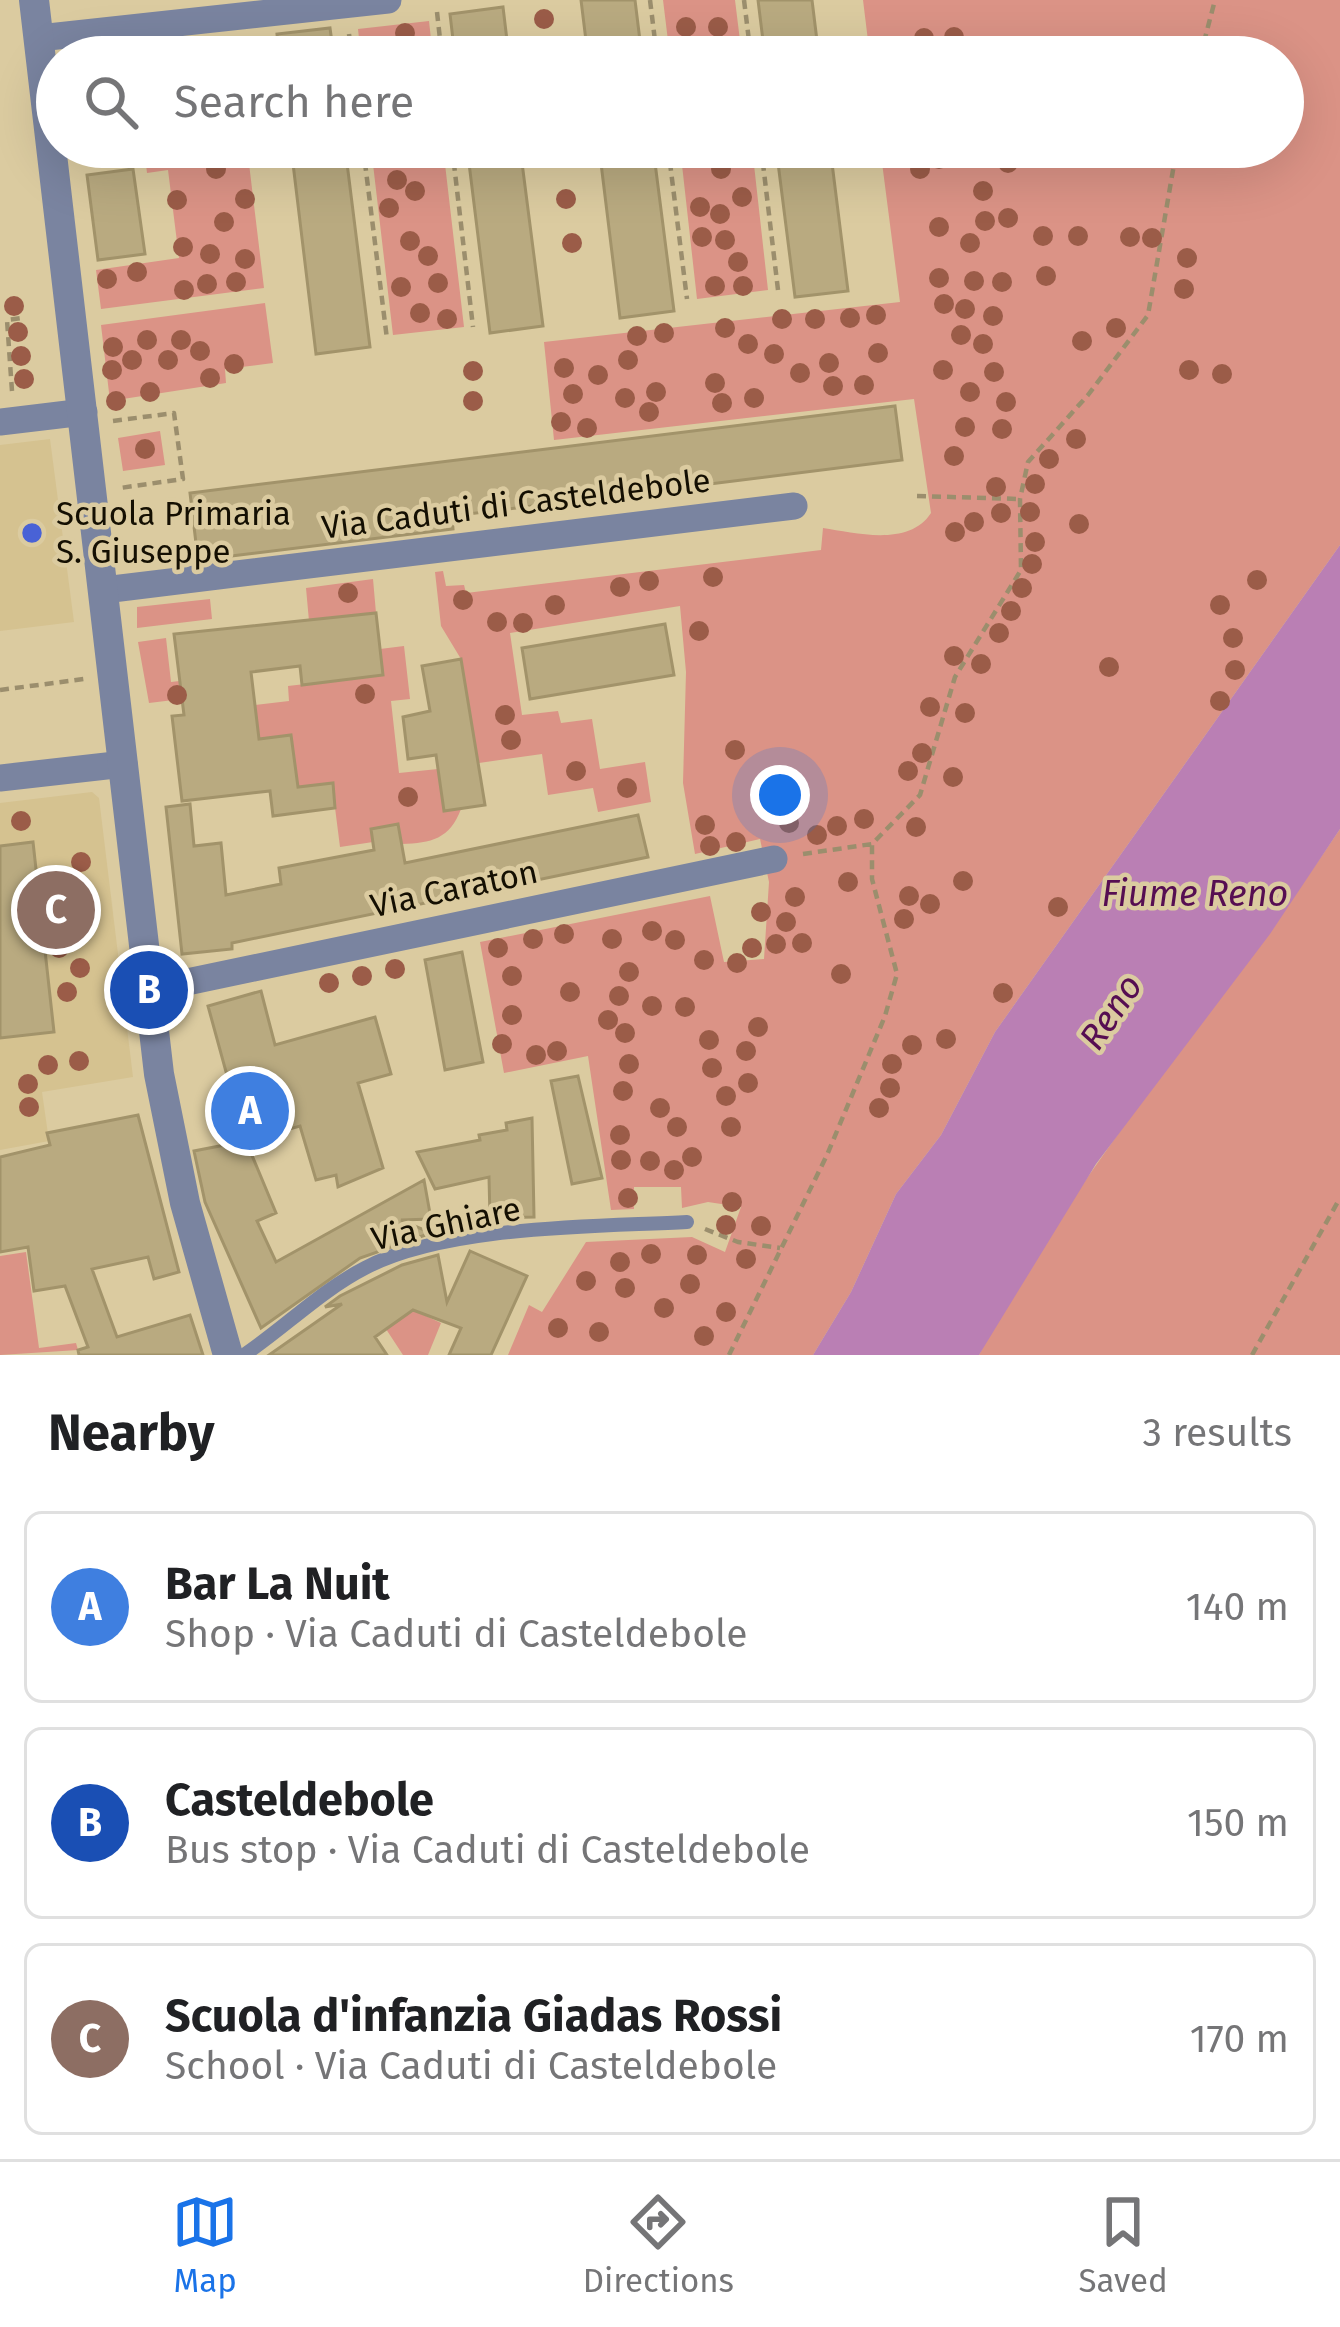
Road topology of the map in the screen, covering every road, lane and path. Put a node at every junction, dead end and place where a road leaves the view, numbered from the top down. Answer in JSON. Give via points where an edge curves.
{"nodes":[{"id":1,"x":34,"y":0,"type":"edge"},
{"id":2,"x":388,"y":0,"type":"edge"},
{"id":3,"x":650,"y":0,"type":"edge"},
{"id":4,"x":744,"y":0,"type":"edge"},
{"id":5,"x":1215,"y":0,"type":"edge"},
{"id":6,"x":437,"y":12,"type":"dead end"},
{"id":7,"x":348,"y":22,"type":"dead end"},
{"id":8,"x":39,"y":36,"type":"edge"},
{"id":9,"x":57,"y":36,"type":"edge"},
{"id":10,"x":350,"y":36,"type":"edge"},
{"id":11,"x":440,"y":36,"type":"edge"},
{"id":12,"x":654,"y":36,"type":"edge"},
{"id":13,"x":748,"y":36,"type":"edge"},
{"id":14,"x":1206,"y":36,"type":"edge"},
{"id":15,"x":59,"y":168,"type":"edge"},
{"id":16,"x":366,"y":168,"type":"edge"},
{"id":17,"x":454,"y":168,"type":"edge"},
{"id":18,"x":671,"y":168,"type":"edge"},
{"id":19,"x":763,"y":168,"type":"edge"},
{"id":20,"x":1173,"y":168,"type":"edge"},
{"id":21,"x":778,"y":290,"type":"dead end"},
{"id":22,"x":687,"y":299,"type":"dead end"},
{"id":23,"x":22,"y":318,"type":"dead end"},
{"id":24,"x":473,"y":326,"type":"dead end"},
{"id":25,"x":387,"y":339,"type":"dead end"},
{"id":26,"x":0,"y":393,"type":"edge"},
{"id":27,"x":96,"y":417,"type":"junction"},
{"id":28,"x":0,"y":422,"type":"edge"},
{"id":29,"x":116,"y":489,"type":"dead end"},
{"id":30,"x":917,"y":496,"type":"dead end"},
{"id":31,"x":1020,"y":499,"type":"junction"},
{"id":32,"x":794,"y":506,"type":"dead end"},
{"id":33,"x":104,"y":590,"type":"junction"},
{"id":34,"x":90,"y":678,"type":"dead end"},
{"id":35,"x":0,"y":690,"type":"edge"},
{"id":36,"x":124,"y":764,"type":"junction"},
{"id":37,"x":0,"y":778,"type":"edge"},
{"id":38,"x":872,"y":844,"type":"junction"},
{"id":39,"x":774,"y":859,"type":"joint"},
{"id":40,"x":149,"y":990,"type":"junction"},
{"id":41,"x":1340,"y":1198,"type":"edge"},
{"id":42,"x":687,"y":1222,"type":"joint"},
{"id":43,"x":780,"y":1248,"type":"junction"},
{"id":44,"x":228,"y":1355,"type":"edge"},
{"id":45,"x":244,"y":1355,"type":"edge"},
{"id":46,"x":729,"y":1355,"type":"edge"},
{"id":47,"x":1252,"y":1355,"type":"edge"}],
"edges":[{"from":1,"to":8,"type":"street"},
{"from":2,"to":9,"type":"street"},
{"from":3,"to":12,"type":"path"},
{"from":4,"to":13,"type":"path"},
{"from":5,"to":14,"type":"path"},
{"from":6,"to":11,"type":"path"},
{"from":7,"to":10,"type":"path"},
{"from":15,"to":27,"type":"street"},
{"from":16,"to":25,"type":"path"},
{"from":17,"to":24,"type":"path"},
{"from":18,"to":22,"type":"path"},
{"from":19,"to":21,"type":"path"},
{"from":20,"to":31,"type":"path","via":[[1148,315],[1028,461]]},
{"from":23,"to":26,"type":"path","via":[[7,320],[16,391]]},
{"from":27,"to":28,"type":"street"},
{"from":27,"to":29,"type":"path","via":[[174,412],[183,479]]},
{"from":27,"to":33,"type":"street"},
{"from":30,"to":31,"type":"path"},
{"from":31,"to":38,"type":"path","via":[[1021,570],[955,677],[920,795]]},
{"from":32,"to":33,"type":"street","name":"Via Caduti di Casteldebole"},
{"from":33,"to":36,"type":"street"},
{"from":34,"to":35,"type":"path"},
{"from":36,"to":37,"type":"street"},
{"from":36,"to":40,"type":"street"},
{"from":38,"to":39,"type":"path"},
{"from":38,"to":43,"type":"path","via":[[872,879],[897,974],[827,1155]]},
{"from":39,"to":40,"type":"street","name":"Via Caraton"},
{"from":40,"to":44,"type":"street","via":[[174,1156]]},
{"from":41,"to":47,"type":"path"},
{"from":42,"to":43,"type":"path"},
{"from":42,"to":45,"type":"lane","name":"Via Ghiare","via":[[492,1236],[390,1258],[359,1270]]},
{"from":43,"to":46,"type":"path"}]}
